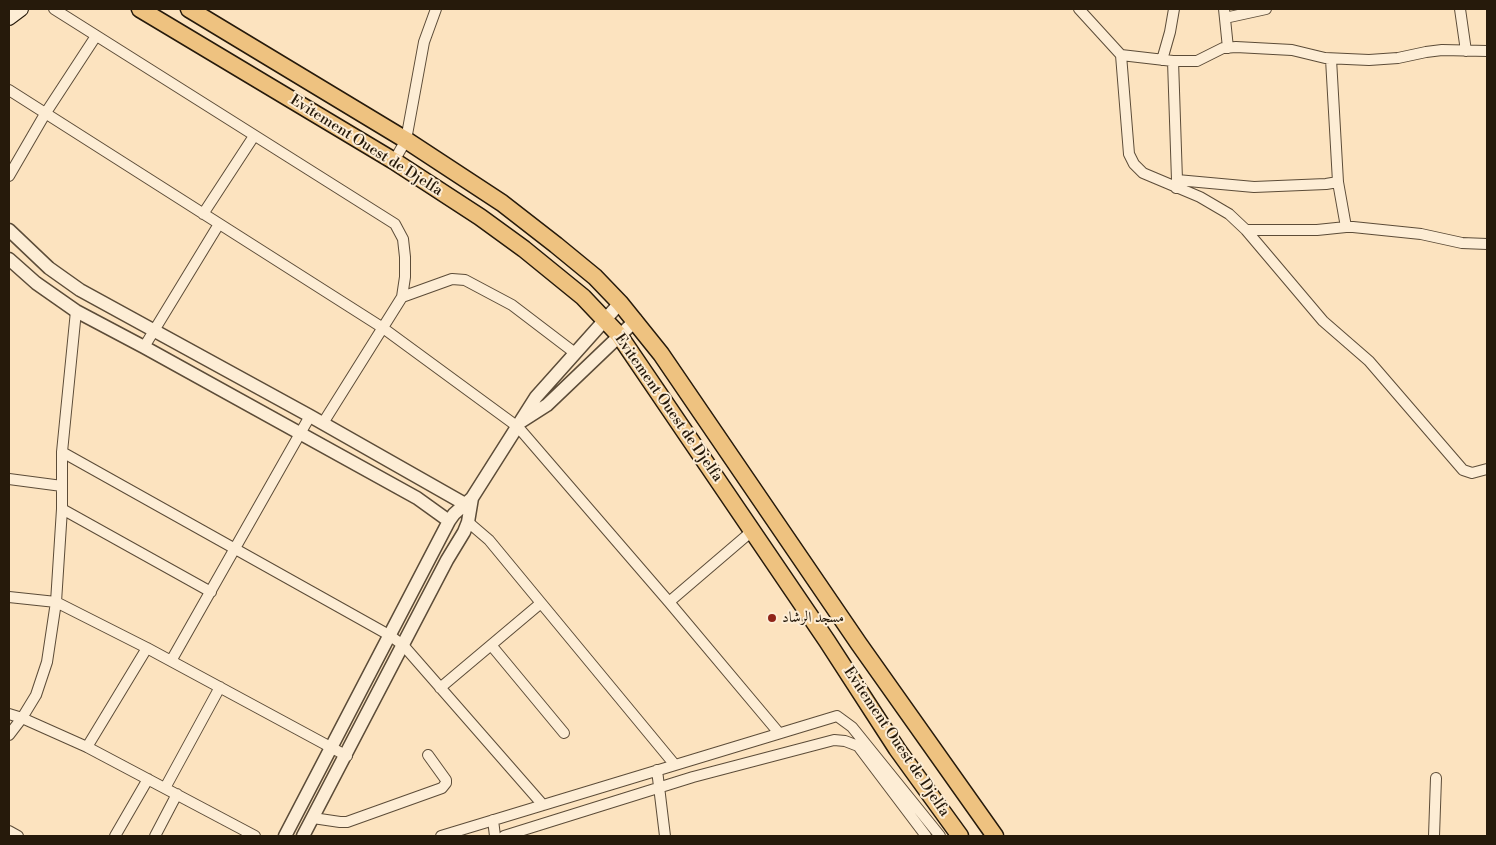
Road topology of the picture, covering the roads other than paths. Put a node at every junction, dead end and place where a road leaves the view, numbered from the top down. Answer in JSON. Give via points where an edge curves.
{"nodes":[{"id":1,"x":22,"y":9,"type":"edge"},
{"id":2,"x":54,"y":9,"type":"edge"},
{"id":3,"x":140,"y":9,"type":"edge"},
{"id":4,"x":189,"y":9,"type":"edge"},
{"id":5,"x":436,"y":9,"type":"edge"},
{"id":6,"x":1079,"y":9,"type":"edge"},
{"id":7,"x":1174,"y":9,"type":"edge"},
{"id":8,"x":1266,"y":9,"type":"edge"},
{"id":9,"x":1460,"y":9,"type":"edge"},
{"id":10,"x":1224,"y":13,"type":"edge"},
{"id":11,"x":9,"y":18,"type":"edge"},
{"id":12,"x":96,"y":36,"type":"junction"},
{"id":13,"x":1228,"y":48,"type":"junction"},
{"id":14,"x":1466,"y":51,"type":"junction"},
{"id":15,"x":1487,"y":52,"type":"edge"},
{"id":16,"x":1121,"y":55,"type":"junction"},
{"id":17,"x":1331,"y":58,"type":"junction"},
{"id":18,"x":1162,"y":60,"type":"junction"},
{"id":19,"x":1173,"y":61,"type":"junction"},
{"id":20,"x":9,"y":90,"type":"edge"},
{"id":21,"x":45,"y":114,"type":"junction"},
{"id":22,"x":254,"y":136,"type":"junction"},
{"id":23,"x":406,"y":140,"type":"junction"},
{"id":24,"x":394,"y":162,"type":"junction"},
{"id":25,"x":9,"y":176,"type":"edge"},
{"id":26,"x":1338,"y":182,"type":"junction"},
{"id":27,"x":1176,"y":184,"type":"junction"},
{"id":28,"x":203,"y":214,"type":"junction"},
{"id":29,"x":219,"y":224,"type":"junction"},
{"id":30,"x":1346,"y":227,"type":"junction"},
{"id":31,"x":9,"y":230,"type":"edge"},
{"id":32,"x":1246,"y":230,"type":"junction"},
{"id":33,"x":1487,"y":244,"type":"edge"},
{"id":34,"x":9,"y":259,"type":"edge"},
{"id":35,"x":402,"y":297,"type":"junction"},
{"id":36,"x":620,"y":303,"type":"junction"},
{"id":37,"x":76,"y":311,"type":"junction"},
{"id":38,"x":604,"y":319,"type":"junction"},
{"id":39,"x":636,"y":320,"type":"junction"},
{"id":40,"x":383,"y":328,"type":"junction"},
{"id":41,"x":155,"y":330,"type":"junction"},
{"id":42,"x":619,"y":335,"type":"junction"},
{"id":43,"x":144,"y":347,"type":"junction"},
{"id":44,"x":575,"y":353,"type":"junction"},
{"id":45,"x":310,"y":416,"type":"junction"},
{"id":46,"x":323,"y":423,"type":"junction"},
{"id":47,"x":520,"y":424,"type":"junction"},
{"id":48,"x":300,"y":434,"type":"junction"},
{"id":49,"x":62,"y":452,"type":"junction"},
{"id":50,"x":1487,"y":469,"type":"edge"},
{"id":51,"x":9,"y":480,"type":"edge"},
{"id":52,"x":62,"y":486,"type":"junction"},
{"id":53,"x":468,"y":501,"type":"junction"},
{"id":54,"x":62,"y":509,"type":"junction"},
{"id":55,"x":449,"y":521,"type":"junction"},
{"id":56,"x":468,"y":522,"type":"junction"},
{"id":57,"x":752,"y":531,"type":"junction"},
{"id":58,"x":234,"y":548,"type":"junction"},
{"id":59,"x":211,"y":592,"type":"junction"},
{"id":60,"x":9,"y":597,"type":"edge"},
{"id":61,"x":56,"y":602,"type":"junction"},
{"id":62,"x":669,"y":602,"type":"junction"},
{"id":63,"x":541,"y":603,"type":"junction"},
{"id":64,"x":389,"y":635,"type":"junction"},
{"id":65,"x":403,"y":645,"type":"junction"},
{"id":66,"x":491,"y":645,"type":"junction"},
{"id":67,"x":147,"y":648,"type":"junction"},
{"id":68,"x":171,"y":662,"type":"junction"},
{"id":69,"x":220,"y":687,"type":"junction"},
{"id":70,"x":440,"y":688,"type":"junction"},
{"id":71,"x":9,"y":714,"type":"edge"},
{"id":72,"x":22,"y":718,"type":"junction"},
{"id":73,"x":564,"y":733,"type":"dead end"},
{"id":74,"x":779,"y":733,"type":"junction"},
{"id":75,"x":9,"y":735,"type":"edge"},
{"id":76,"x":87,"y":747,"type":"junction"},
{"id":77,"x":332,"y":749,"type":"junction"},
{"id":78,"x":428,"y":755,"type":"dead end"},
{"id":79,"x":347,"y":756,"type":"junction"},
{"id":80,"x":676,"y":765,"type":"junction"},
{"id":81,"x":658,"y":770,"type":"junction"},
{"id":82,"x":148,"y":778,"type":"junction"},
{"id":83,"x":1436,"y":778,"type":"dead end"},
{"id":84,"x":659,"y":787,"type":"junction"},
{"id":85,"x":165,"y":788,"type":"junction"},
{"id":86,"x":176,"y":794,"type":"junction"},
{"id":87,"x":543,"y":805,"type":"junction"},
{"id":88,"x":313,"y":818,"type":"junction"},
{"id":89,"x":493,"y":820,"type":"junction"},
{"id":90,"x":9,"y":831,"type":"edge"},
{"id":91,"x":18,"y":836,"type":"edge"},
{"id":92,"x":114,"y":836,"type":"edge"},
{"id":93,"x":155,"y":836,"type":"edge"},
{"id":94,"x":255,"y":836,"type":"edge"},
{"id":95,"x":285,"y":836,"type":"edge"},
{"id":96,"x":303,"y":836,"type":"edge"},
{"id":97,"x":441,"y":836,"type":"edge"},
{"id":98,"x":495,"y":836,"type":"edge"},
{"id":99,"x":504,"y":836,"type":"edge"},
{"id":100,"x":665,"y":836,"type":"edge"},
{"id":101,"x":926,"y":836,"type":"edge"},
{"id":102,"x":940,"y":836,"type":"edge"},
{"id":103,"x":960,"y":836,"type":"edge"},
{"id":104,"x":995,"y":836,"type":"edge"},
{"id":105,"x":1434,"y":836,"type":"edge"}],
"edges":[{"from":1,"to":11,"type":"main road"},
{"from":2,"to":12,"type":"street"},
{"from":3,"to":24,"type":"highway","name":"Evitement Ouest de Djelfa"},
{"from":4,"to":23,"type":"highway"},
{"from":5,"to":23,"type":"street","via":[[424,42]]},
{"from":6,"to":16,"type":"street"},
{"from":7,"to":18,"type":"street"},
{"from":8,"to":10,"type":"street"},
{"from":9,"to":14,"type":"street"},
{"from":10,"to":13,"type":"street"},
{"from":12,"to":21,"type":"street"},
{"from":12,"to":22,"type":"street"},
{"from":13,"to":17,"type":"street","via":[[1292,50]]},
{"from":13,"to":19,"type":"street","via":[[1197,61]]},
{"from":14,"to":15,"type":"street"},
{"from":14,"to":17,"type":"street","via":[[1426,52],[1369,60]]},
{"from":16,"to":18,"type":"street"},
{"from":16,"to":27,"type":"street","via":[[1129,154],[1143,173]]},
{"from":17,"to":26,"type":"street"},
{"from":18,"to":19,"type":"street"},
{"from":19,"to":27,"type":"street"},
{"from":20,"to":21,"type":"street"},
{"from":21,"to":25,"type":"street"},
{"from":21,"to":28,"type":"street"},
{"from":22,"to":28,"type":"street"},
{"from":22,"to":35,"type":"street","via":[[395,224],[403,240],[405,257]]},
{"from":23,"to":24,"type":"street"},
{"from":23,"to":36,"type":"highway","via":[[502,203],[595,278]]},
{"from":24,"to":38,"type":"highway","name":"Evitement Ouest de Djelfa","via":[[524,249],[583,297]]},
{"from":26,"to":27,"type":"street","via":[[1254,187]]},
{"from":26,"to":30,"type":"street"},
{"from":27,"to":32,"type":"street","via":[[1229,214]]},
{"from":28,"to":29,"type":"street"},
{"from":29,"to":40,"type":"street"},
{"from":29,"to":41,"type":"street"},
{"from":30,"to":32,"type":"street"},
{"from":30,"to":33,"type":"street"},
{"from":31,"to":41,"type":"street","via":[[49,268],[80,290]]},
{"from":32,"to":50,"type":"street","via":[[1323,321],[1369,361],[1463,470],[1472,473]]},
{"from":34,"to":37,"type":"street"},
{"from":35,"to":40,"type":"street"},
{"from":35,"to":44,"type":"street","via":[[452,279],[465,280],[512,305]]},
{"from":36,"to":38,"type":"street"},
{"from":36,"to":39,"type":"highway"},
{"from":37,"to":43,"type":"street"},
{"from":37,"to":49,"type":"street"},
{"from":38,"to":42,"type":"highway","name":"Evitement Ouest de Djelfa"},
{"from":38,"to":44,"type":"street"},
{"from":39,"to":42,"type":"street"},
{"from":39,"to":104,"type":"highway"},
{"from":40,"to":46,"type":"street"},
{"from":40,"to":47,"type":"street"},
{"from":41,"to":43,"type":"street"},
{"from":41,"to":45,"type":"street"},
{"from":42,"to":47,"type":"street","via":[[547,405]]},
{"from":42,"to":57,"type":"highway","name":"Evitement Ouest de Djelfa"},
{"from":43,"to":48,"type":"street"},
{"from":44,"to":47,"type":"street","via":[[536,397]]},
{"from":45,"to":46,"type":"street"},
{"from":45,"to":48,"type":"street"},
{"from":46,"to":53,"type":"street"},
{"from":47,"to":53,"type":"street"},
{"from":47,"to":62,"type":"street"},
{"from":48,"to":55,"type":"street","via":[[417,498]]},
{"from":48,"to":58,"type":"street"},
{"from":49,"to":52,"type":"street"},
{"from":49,"to":58,"type":"street"},
{"from":51,"to":52,"type":"street"},
{"from":52,"to":54,"type":"street"},
{"from":53,"to":55,"type":"street"},
{"from":53,"to":56,"type":"street"},
{"from":54,"to":59,"type":"street"},
{"from":54,"to":61,"type":"street"},
{"from":55,"to":64,"type":"street"},
{"from":56,"to":63,"type":"street","via":[[489,540]]},
{"from":56,"to":65,"type":"street"},
{"from":57,"to":62,"type":"street"},
{"from":57,"to":103,"type":"highway","name":"Evitement Ouest de Djelfa","via":[[897,749]]},
{"from":58,"to":59,"type":"street"},
{"from":58,"to":64,"type":"street"},
{"from":59,"to":68,"type":"street"},
{"from":60,"to":61,"type":"street"},
{"from":61,"to":67,"type":"street"},
{"from":61,"to":72,"type":"street","via":[[47,662],[36,695]]},
{"from":62,"to":74,"type":"street"},
{"from":63,"to":66,"type":"street"},
{"from":63,"to":80,"type":"street"},
{"from":64,"to":65,"type":"street"},
{"from":64,"to":77,"type":"street"},
{"from":65,"to":70,"type":"street"},
{"from":65,"to":79,"type":"street"},
{"from":66,"to":70,"type":"street"},
{"from":66,"to":73,"type":"street"},
{"from":67,"to":68,"type":"street"},
{"from":67,"to":76,"type":"street"},
{"from":68,"to":69,"type":"street"},
{"from":69,"to":77,"type":"street"},
{"from":69,"to":85,"type":"street"},
{"from":70,"to":87,"type":"street"},
{"from":71,"to":72,"type":"street"},
{"from":72,"to":75,"type":"street"},
{"from":72,"to":76,"type":"street"},
{"from":74,"to":80,"type":"street"},
{"from":74,"to":102,"type":"street","via":[[837,716],[852,727]]},
{"from":76,"to":82,"type":"street"},
{"from":77,"to":79,"type":"street"},
{"from":77,"to":95,"type":"street"},
{"from":78,"to":88,"type":"street","via":[[446,780],[442,788],[347,822]]},
{"from":79,"to":88,"type":"street"},
{"from":80,"to":81,"type":"street"},
{"from":81,"to":84,"type":"street"},
{"from":81,"to":87,"type":"street"},
{"from":82,"to":85,"type":"street"},
{"from":82,"to":92,"type":"street"},
{"from":83,"to":105,"type":"street"},
{"from":84,"to":99,"type":"street"},
{"from":84,"to":100,"type":"street"},
{"from":84,"to":101,"type":"street","via":[[834,740],[844,741],[858,746]]},
{"from":85,"to":86,"type":"street"},
{"from":86,"to":93,"type":"street"},
{"from":86,"to":94,"type":"street"},
{"from":87,"to":89,"type":"street"},
{"from":88,"to":96,"type":"street"},
{"from":89,"to":97,"type":"street"},
{"from":89,"to":98,"type":"street"},
{"from":90,"to":91,"type":"street"}]}
